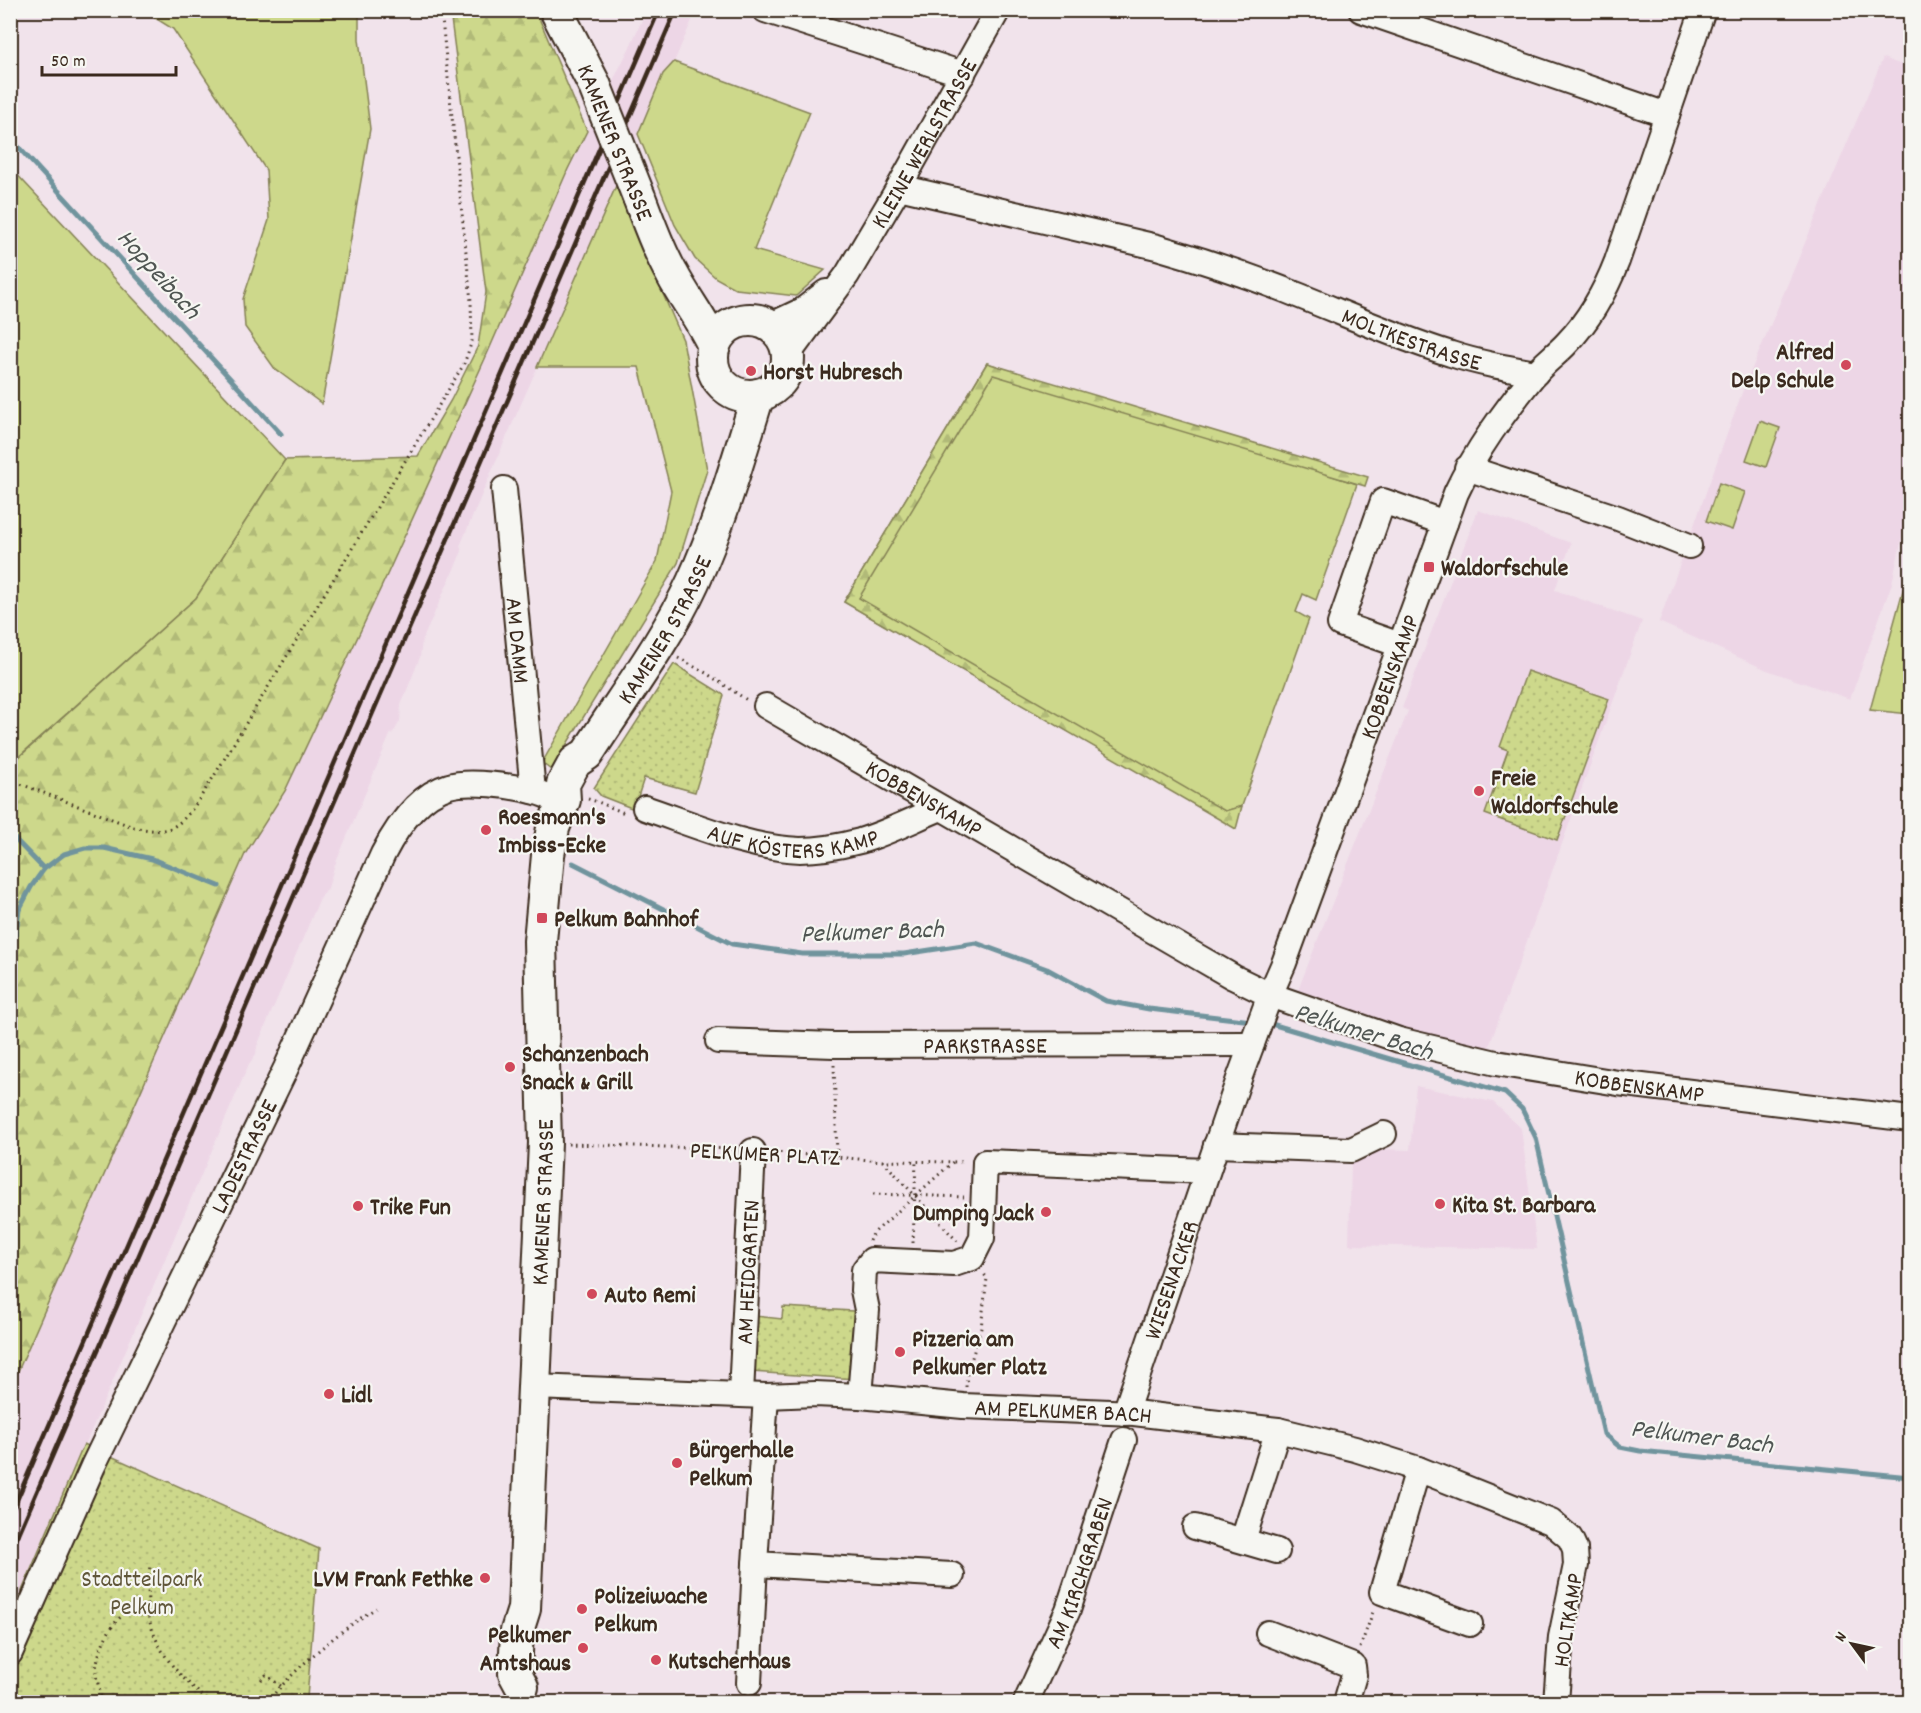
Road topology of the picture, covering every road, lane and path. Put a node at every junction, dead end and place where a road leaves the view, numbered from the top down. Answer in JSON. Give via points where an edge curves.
{"nodes":[{"id":1,"x":441,"y":10,"type":"edge"},
{"id":2,"x":556,"y":10,"type":"edge"},
{"id":3,"x":765,"y":10,"type":"edge"},
{"id":4,"x":998,"y":10,"type":"edge"},
{"id":5,"x":1361,"y":10,"type":"edge"},
{"id":6,"x":1703,"y":10,"type":"edge"},
{"id":7,"x":963,"y":74,"type":"junction"},
{"id":8,"x":1667,"y":115,"type":"junction"},
{"id":9,"x":899,"y":187,"type":"junction"},
{"id":10,"x":672,"y":275,"type":"junction"},
{"id":11,"x":847,"y":275,"type":"junction"},
{"id":12,"x":737,"y":323,"type":"junction"},
{"id":13,"x":769,"y":326,"type":"junction"},
{"id":14,"x":714,"y":346,"type":"junction"},
{"id":15,"x":788,"y":355,"type":"junction"},
{"id":16,"x":1536,"y":373,"type":"junction"},
{"id":17,"x":743,"y":392,"type":"junction"},
{"id":18,"x":1467,"y":468,"type":"junction"},
{"id":19,"x":504,"y":489,"type":"dead end"},
{"id":20,"x":1445,"y":523,"type":"junction"},
{"id":21,"x":1689,"y":546,"type":"dead end"},
{"id":22,"x":1400,"y":645,"type":"junction"},
{"id":23,"x":656,"y":646,"type":"junction"},
{"id":24,"x":766,"y":706,"type":"joint"},
{"id":25,"x":10,"y":780,"type":"edge"},
{"id":26,"x":533,"y":791,"type":"junction"},
{"id":27,"x":563,"y":801,"type":"junction"},
{"id":28,"x":645,"y":808,"type":"joint"},
{"id":29,"x":941,"y":808,"type":"junction"},
{"id":30,"x":1260,"y":1021,"type":"junction"},
{"id":31,"x":718,"y":1041,"type":"dead end"},
{"id":32,"x":834,"y":1045,"type":"junction"},
{"id":33,"x":1911,"y":1119,"type":"edge"},
{"id":34,"x":1384,"y":1134,"type":"dead end"},
{"id":35,"x":545,"y":1143,"type":"junction"},
{"id":36,"x":1216,"y":1145,"type":"junction"},
{"id":37,"x":753,"y":1151,"type":"junction"},
{"id":38,"x":837,"y":1156,"type":"junction"},
{"id":39,"x":916,"y":1161,"type":"junction"},
{"id":40,"x":953,"y":1162,"type":"junction"},
{"id":41,"x":985,"y":1162,"type":"junction"},
{"id":42,"x":1207,"y":1171,"type":"junction"},
{"id":43,"x":873,"y":1194,"type":"dead end"},
{"id":44,"x":915,"y":1196,"type":"junction"},
{"id":45,"x":984,"y":1197,"type":"junction"},
{"id":46,"x":872,"y":1260,"type":"junction"},
{"id":47,"x":913,"y":1262,"type":"junction"},
{"id":48,"x":534,"y":1387,"type":"junction"},
{"id":49,"x":741,"y":1394,"type":"junction"},
{"id":50,"x":766,"y":1396,"type":"junction"},
{"id":51,"x":860,"y":1396,"type":"junction"},
{"id":52,"x":1125,"y":1413,"type":"junction"},
{"id":53,"x":1278,"y":1430,"type":"junction"},
{"id":54,"x":1124,"y":1440,"type":"dead end"},
{"id":55,"x":1418,"y":1469,"type":"junction"},
{"id":56,"x":1195,"y":1527,"type":"dead end"},
{"id":57,"x":1570,"y":1538,"type":"joint"},
{"id":58,"x":1243,"y":1540,"type":"junction"},
{"id":59,"x":1277,"y":1551,"type":"dead end"},
{"id":60,"x":150,"y":1563,"type":"dead end"},
{"id":61,"x":755,"y":1564,"type":"junction"},
{"id":62,"x":952,"y":1575,"type":"dead end"},
{"id":63,"x":1382,"y":1592,"type":"junction"},
{"id":64,"x":376,"y":1608,"type":"dead end"},
{"id":65,"x":147,"y":1611,"type":"junction"},
{"id":66,"x":1470,"y":1624,"type":"dead end"},
{"id":67,"x":1268,"y":1633,"type":"dead end"},
{"id":68,"x":10,"y":1653,"type":"edge"},
{"id":69,"x":1353,"y":1666,"type":"junction"},
{"id":70,"x":261,"y":1680,"type":"dead end"},
{"id":71,"x":749,"y":1683,"type":"dead end"},
{"id":72,"x":280,"y":1686,"type":"junction"},
{"id":73,"x":522,"y":1695,"type":"edge"},
{"id":74,"x":102,"y":1702,"type":"edge"},
{"id":75,"x":209,"y":1702,"type":"edge"},
{"id":76,"x":267,"y":1702,"type":"edge"},
{"id":77,"x":1026,"y":1702,"type":"edge"},
{"id":78,"x":1346,"y":1702,"type":"edge"},
{"id":79,"x":1556,"y":1702,"type":"edge"}],
"edges":[{"from":1,"to":25,"type":"path","via":[[471,301],[472,340],[464,364],[190,812],[170,828],[133,827]]},
{"from":2,"to":10,"type":"main road","name":"KAMENER STRASSE","bridge":true,"via":[[594,84]]},
{"from":3,"to":7,"type":"street"},
{"from":4,"to":7,"type":"street","name":"KLEINE WERLSTRASSE"},
{"from":5,"to":8,"type":"street"},
{"from":6,"to":8,"type":"street"},
{"from":7,"to":9,"type":"street","name":"KLEINE WERLSTRASSE"},
{"from":8,"to":16,"type":"street","via":[[1603,293],[1584,325]]},
{"from":9,"to":11,"type":"street","name":"KLEINE WERLSTRASSE"},
{"from":9,"to":16,"type":"street","name":"MOLTKESTRASSE","via":[[1195,258],[1453,355]]},
{"from":10,"to":12,"type":"main road","name":"KAMENER STRASSE"},
{"from":10,"to":14,"type":"main road","name":"KAMENER STRASSE"},
{"from":11,"to":13,"type":"street","name":"KLEINE WERLSTRASSE","via":[[802,310]]},
{"from":11,"to":15,"type":"street","name":"KLEINE WERLSTRASSE"},
{"from":12,"to":13,"type":"main road","via":[[750,321]]},
{"from":12,"to":14,"type":"main road","via":[[721,334]]},
{"from":13,"to":15,"type":"main road","via":[[782,338]]},
{"from":14,"to":17,"type":"main road","via":[[712,362],[717,378]]},
{"from":15,"to":17,"type":"main road","via":[[783,378],[772,389]]},
{"from":16,"to":18,"type":"street","name":"KOBBENSKAMP"},
{"from":17,"to":23,"type":"main road","name":"KAMENER STRASSE","via":[[725,495],[692,584]]},
{"from":18,"to":20,"type":"street","name":"KOBBENSKAMP"},
{"from":18,"to":21,"type":"street"},
{"from":19,"to":26,"type":"street","name":"AM DAMM"},
{"from":20,"to":22,"type":"street","name":"KOBBENSKAMP"},
{"from":20,"to":22,"type":"street","via":[[1383,501],[1340,624]]},
{"from":22,"to":30,"type":"street","name":"KOBBENSKAMP"},
{"from":23,"to":24,"type":"path","via":[[748,700]]},
{"from":23,"to":27,"type":"main road","name":"KAMENER STRASSE","via":[[587,754],[586,768],[575,790]]},
{"from":24,"to":29,"type":"street","name":"KOBBENSKAMP"},
{"from":26,"to":27,"type":"street","name":"LADESTRASSE"},
{"from":26,"to":68,"type":"street","name":"LADESTRASSE","via":[[474,783],[449,786],[429,796],[395,829],[286,1068],[93,1466]]},
{"from":27,"to":28,"type":"path","via":[[590,800],[641,819]]},
{"from":27,"to":35,"type":"main road","name":"KAMENER STRASSE","via":[[548,855],[540,941]]},
{"from":28,"to":29,"type":"street","name":"AUF KÖSTERS KAMP","via":[[736,838],[803,850],[862,840]]},
{"from":29,"to":30,"type":"street","name":"KOBBENSKAMP","via":[[1233,977]]},
{"from":30,"to":32,"type":"street","name":"PARKSTRASSE"},
{"from":30,"to":33,"type":"street","name":"KOBBENSKAMP","via":[[1399,1040],[1496,1064],[1618,1083]]},
{"from":30,"to":36,"type":"street","name":"WIESENACKER"},
{"from":31,"to":32,"type":"street","name":"PARKSTRASSE"},
{"from":32,"to":38,"type":"path"},
{"from":34,"to":36,"type":"street","via":[[1351,1150]]},
{"from":35,"to":37,"type":"path","name":"PELKUMER PLATZ"},
{"from":35,"to":48,"type":"main road","name":"KAMENER STRASSE"},
{"from":36,"to":42,"type":"street","name":"WIESENACKER"},
{"from":37,"to":38,"type":"path","name":"PELKUMER PLATZ"},
{"from":37,"to":49,"type":"street","name":"AM HEIDGARTEN"},
{"from":38,"to":39,"type":"path","name":"PELKUMER PLATZ"},
{"from":39,"to":40,"type":"path","name":"PELKUMER PLATZ"},
{"from":39,"to":44,"type":"path"},
{"from":40,"to":41,"type":"path","name":"PELKUMER PLATZ"},
{"from":40,"to":44,"type":"path"},
{"from":41,"to":42,"type":"street"},
{"from":41,"to":45,"type":"street"},
{"from":42,"to":52,"type":"street","name":"WIESENACKER"},
{"from":43,"to":44,"type":"path"},
{"from":44,"to":45,"type":"path"},
{"from":44,"to":46,"type":"path","via":[[870,1238]]},
{"from":44,"to":47,"type":"path"},
{"from":45,"to":47,"type":"street","via":[[982,1238],[972,1258],[954,1264]]},
{"from":46,"to":47,"type":"street"},
{"from":46,"to":51,"type":"street","via":[[864,1270],[867,1310]]},
{"from":48,"to":49,"type":"street","name":"AM PELKUMER BACH"},
{"from":48,"to":73,"type":"main road","name":"KAMENER STRASSE","via":[[524,1609],[517,1631],[515,1674]]},
{"from":49,"to":50,"type":"street","name":"AM PELKUMER BACH"},
{"from":50,"to":51,"type":"street","name":"AM PELKUMER BACH"},
{"from":50,"to":61,"type":"street"},
{"from":51,"to":52,"type":"street","name":"AM PELKUMER BACH","via":[[963,1406]]},
{"from":52,"to":53,"type":"street","name":"AM PELKUMER BACH"},
{"from":53,"to":55,"type":"street","name":"AM PELKUMER BACH"},
{"from":53,"to":58,"type":"street"},
{"from":54,"to":77,"type":"street","name":"AM KIRCHGRABEN","via":[[1068,1610]]},
{"from":55,"to":57,"type":"street","name":"AM PELKUMER BACH","via":[[1551,1522]]},
{"from":55,"to":63,"type":"street"},
{"from":56,"to":58,"type":"street"},
{"from":57,"to":79,"type":"street","name":"HOLTKAMP","via":[[1576,1565],[1561,1637]]},
{"from":58,"to":59,"type":"street"},
{"from":60,"to":65,"type":"path"},
{"from":61,"to":62,"type":"street"},
{"from":61,"to":71,"type":"street"},
{"from":63,"to":66,"type":"street"},
{"from":63,"to":69,"type":"path"},
{"from":64,"to":72,"type":"path","via":[[325,1644]]},
{"from":65,"to":74,"type":"path","via":[[131,1610],[104,1639],[96,1674]]},
{"from":65,"to":75,"type":"path","via":[[160,1650]]},
{"from":67,"to":69,"type":"street"},
{"from":69,"to":78,"type":"street"},
{"from":70,"to":72,"type":"path","via":[[266,1675]]},
{"from":72,"to":76,"type":"path"}]}
